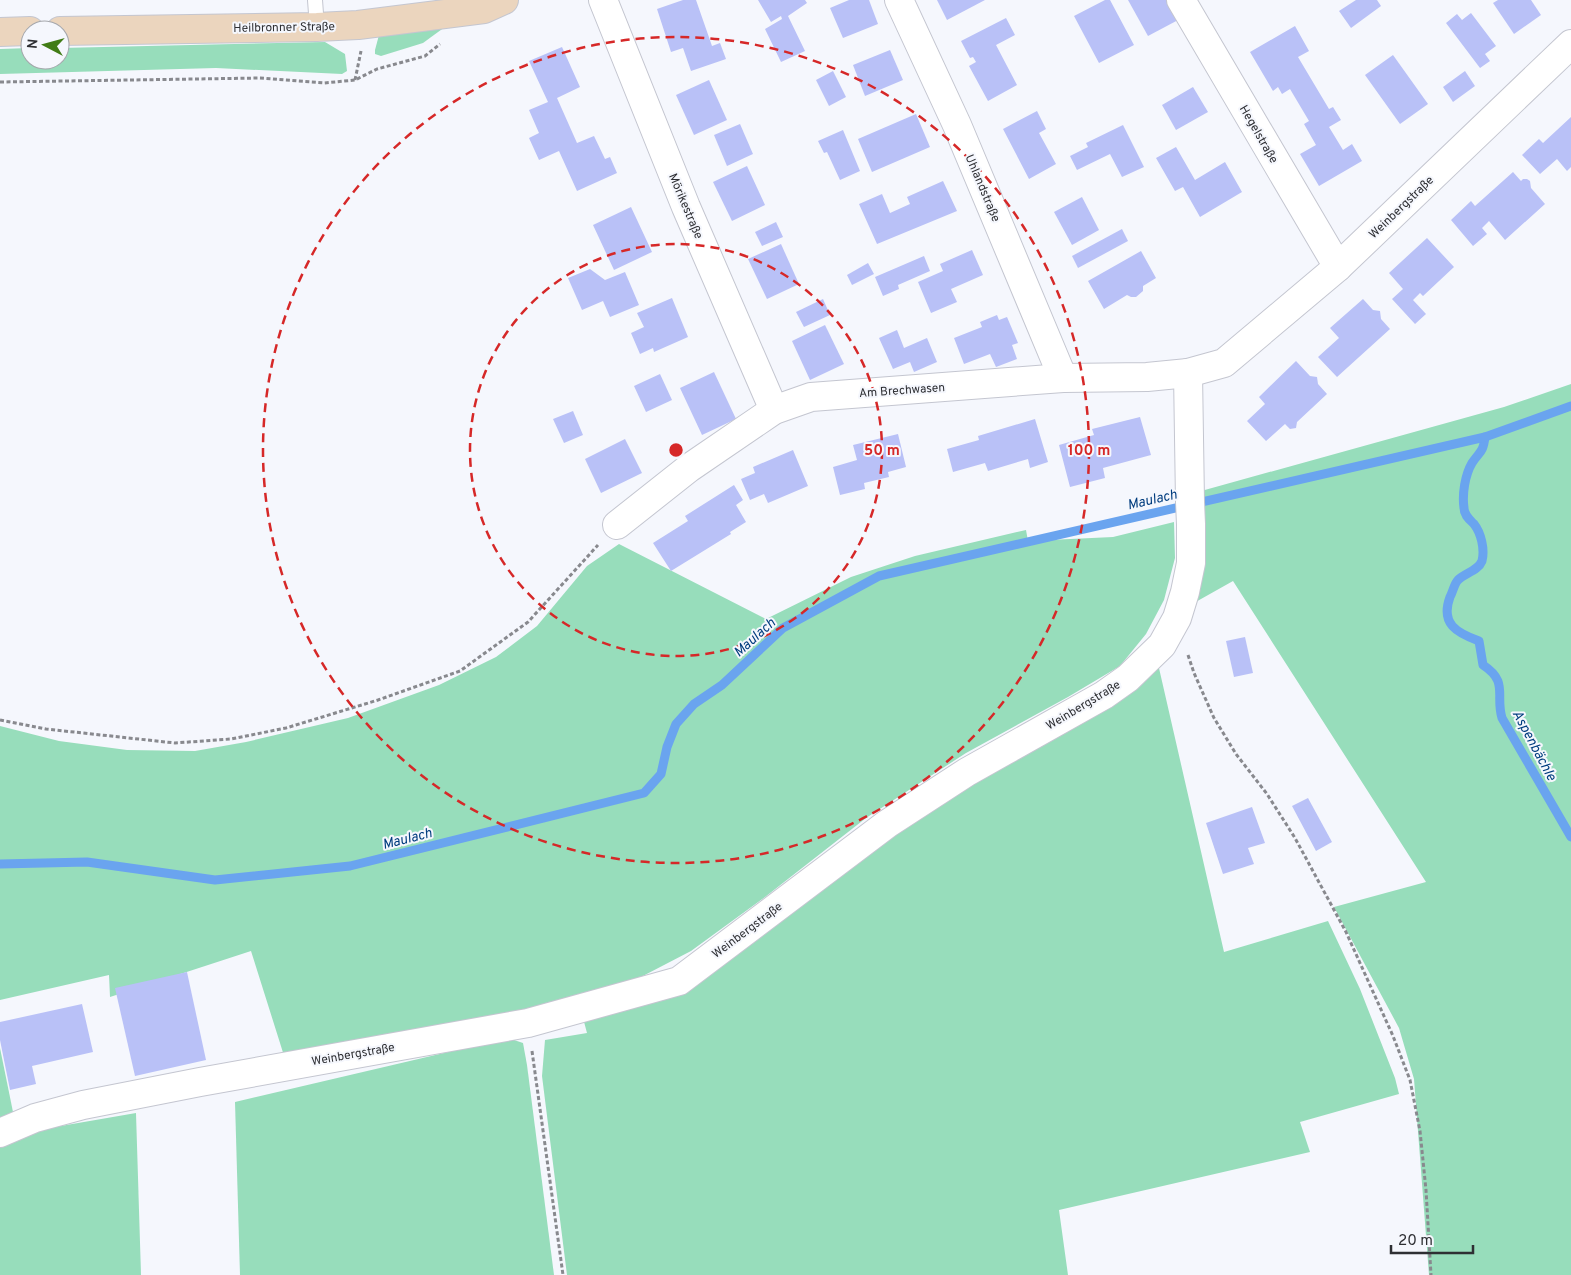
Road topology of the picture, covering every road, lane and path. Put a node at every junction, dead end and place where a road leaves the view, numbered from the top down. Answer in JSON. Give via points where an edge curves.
{"nodes":[{"id":1,"x":315,"y":0,"type":"edge"},
{"id":2,"x":504,"y":0,"type":"edge"},
{"id":3,"x":603,"y":0,"type":"edge"},
{"id":4,"x":899,"y":0,"type":"edge"},
{"id":5,"x":1181,"y":0,"type":"edge"},
{"id":6,"x":317,"y":27,"type":"junction"},
{"id":7,"x":20,"y":31,"type":"edge"},
{"id":8,"x":70,"y":31,"type":"edge"},
{"id":9,"x":0,"y":32,"type":"edge"},
{"id":10,"x":447,"y":38,"type":"dead end"},
{"id":11,"x":1571,"y":44,"type":"edge"},
{"id":12,"x":0,"y":82,"type":"edge"},
{"id":13,"x":1338,"y":267,"type":"junction"},
{"id":14,"x":1224,"y":363,"type":"joint"},
{"id":15,"x":1188,"y":374,"type":"junction"},
{"id":16,"x":1063,"y":378,"type":"junction"},
{"id":17,"x":774,"y":410,"type":"junction"},
{"id":18,"x":617,"y":525,"type":"joint"},
{"id":19,"x":1177,"y":618,"type":"junction"},
{"id":20,"x":0,"y":720,"type":"edge"},
{"id":21,"x":528,"y":1023,"type":"junction"},
{"id":22,"x":0,"y":1133,"type":"edge"},
{"id":23,"x":563,"y":1275,"type":"edge"},
{"id":24,"x":1431,"y":1275,"type":"edge"}],
"edges":[{"from":1,"to":6,"type":"lane"},
{"from":2,"to":6,"type":"main road","name":"Heilbronner Straße","via":[[484,10]]},
{"from":3,"to":17,"type":"street","name":"Mörikestraße","via":[[686,207]]},
{"from":4,"to":16,"type":"street","name":"Uhlandstraße","via":[[957,125]]},
{"from":5,"to":13,"type":"street","name":"Hegelstraße"},
{"from":6,"to":8,"type":"main road","name":"Heilbronner Straße"},
{"from":7,"to":9,"type":"main road"},
{"from":10,"to":12,"type":"path","via":[[425,56],[377,68],[355,80],[340,82],[260,78]]},
{"from":11,"to":13,"type":"street","name":"Weinbergstraße"},
{"from":13,"to":14,"type":"street","name":"Weinbergstraße"},
{"from":14,"to":15,"type":"street","name":"Am Brechwasen"},
{"from":15,"to":16,"type":"street","name":"Am Brechwasen"},
{"from":15,"to":19,"type":"street","name":"Weinbergstraße","via":[[1190,564]]},
{"from":16,"to":17,"type":"street","name":"Am Brechwasen","via":[[811,397]]},
{"from":17,"to":18,"type":"street","name":"Am Brechwasen","via":[[689,468]]},
{"from":18,"to":20,"type":"path","via":[[528,622],[460,671],[378,700],[286,728],[232,739],[175,743],[46,729]]},
{"from":19,"to":21,"type":"street","name":"Weinbergstraße","via":[[1162,645],[1128,678],[1104,695],[967,772],[887,824],[679,981]]},
{"from":19,"to":24,"type":"path","via":[[1194,673],[1214,718],[1295,838],[1346,932],[1393,1036],[1410,1080],[1420,1131]]},
{"from":21,"to":22,"type":"street","name":"Weinbergstraße","via":[[83,1105],[35,1118]]},
{"from":21,"to":23,"type":"path"}]}
